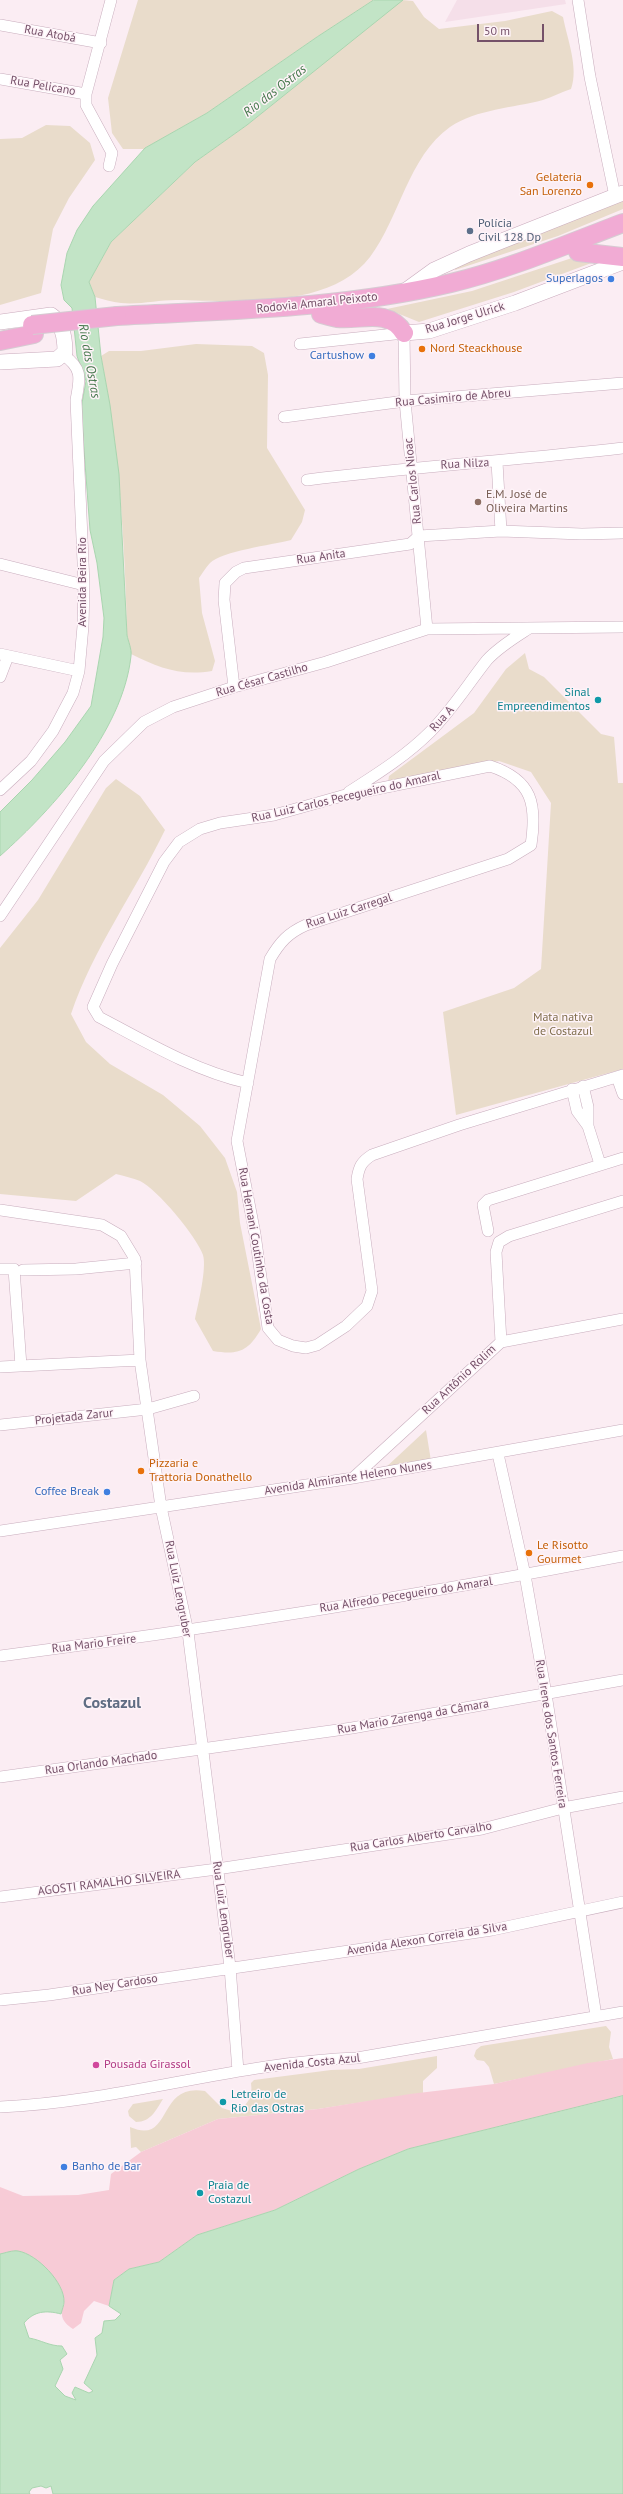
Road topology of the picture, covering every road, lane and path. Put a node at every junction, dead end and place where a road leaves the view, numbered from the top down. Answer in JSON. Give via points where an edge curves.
{"nodes":[{"id":1,"x":111,"y":0,"type":"edge"},
{"id":2,"x":578,"y":0,"type":"edge"},
{"id":3,"x":0,"y":25,"type":"edge"},
{"id":4,"x":101,"y":43,"type":"junction"},
{"id":5,"x":0,"y":79,"type":"edge"},
{"id":6,"x":86,"y":94,"type":"junction"},
{"id":7,"x":109,"y":166,"type":"dead end"},
{"id":8,"x":619,"y":194,"type":"edge"},
{"id":9,"x":623,"y":220,"type":"edge"},
{"id":10,"x":618,"y":229,"type":"edge"},
{"id":11,"x":578,"y":252,"type":"junction"},
{"id":12,"x":623,"y":257,"type":"edge"},
{"id":13,"x":623,"y":262,"type":"edge"},
{"id":14,"x":440,"y":267,"type":"junction"},
{"id":15,"x":452,"y":283,"type":"junction"},
{"id":16,"x":404,"y":292,"type":"junction"},
{"id":17,"x":321,"y":314,"type":"junction"},
{"id":18,"x":118,"y":321,"type":"junction"},
{"id":19,"x":0,"y":322,"type":"edge"},
{"id":20,"x":33,"y":330,"type":"junction"},
{"id":21,"x":0,"y":331,"type":"edge"},
{"id":22,"x":404,"y":333,"type":"junction"},
{"id":23,"x":0,"y":342,"type":"edge"},
{"id":24,"x":300,"y":344,"type":"dead end"},
{"id":25,"x":63,"y":355,"type":"junction"},
{"id":26,"x":0,"y":362,"type":"edge"},
{"id":27,"x":623,"y":383,"type":"edge"},
{"id":28,"x":405,"y":401,"type":"junction"},
{"id":29,"x":284,"y":417,"type":"dead end"},
{"id":30,"x":623,"y":448,"type":"edge"},
{"id":31,"x":497,"y":462,"type":"junction"},
{"id":32,"x":412,"y":467,"type":"junction"},
{"id":33,"x":308,"y":480,"type":"dead end"},
{"id":34,"x":501,"y":531,"type":"junction"},
{"id":35,"x":623,"y":533,"type":"edge"},
{"id":36,"x":419,"y":536,"type":"junction"},
{"id":37,"x":0,"y":564,"type":"edge"},
{"id":38,"x":84,"y":585,"type":"junction"},
{"id":39,"x":623,"y":627,"type":"edge"},
{"id":40,"x":529,"y":628,"type":"junction"},
{"id":41,"x":427,"y":629,"type":"junction"},
{"id":42,"x":4,"y":655,"type":"edge"},
{"id":43,"x":79,"y":671,"type":"junction"},
{"id":44,"x":0,"y":677,"type":"edge"},
{"id":45,"x":234,"y":687,"type":"junction"},
{"id":46,"x":0,"y":790,"type":"edge"},
{"id":47,"x":342,"y":796,"type":"junction"},
{"id":48,"x":531,"y":845,"type":"joint"},
{"id":49,"x":0,"y":916,"type":"edge"},
{"id":50,"x":253,"y":1055,"type":"joint"},
{"id":51,"x":620,"y":1076,"type":"edge"},
{"id":52,"x":248,"y":1083,"type":"junction"},
{"id":53,"x":577,"y":1088,"type":"junction"},
{"id":54,"x":623,"y":1094,"type":"edge"},
{"id":55,"x":623,"y":1158,"type":"edge"},
{"id":56,"x":600,"y":1164,"type":"junction"},
{"id":57,"x":623,"y":1201,"type":"edge"},
{"id":58,"x":0,"y":1210,"type":"edge"},
{"id":59,"x":488,"y":1231,"type":"dead end"},
{"id":60,"x":136,"y":1263,"type":"junction"},
{"id":61,"x":0,"y":1269,"type":"edge"},
{"id":62,"x":23,"y":1270,"type":"dead end"},
{"id":63,"x":623,"y":1319,"type":"edge"},
{"id":64,"x":501,"y":1342,"type":"junction"},
{"id":65,"x":140,"y":1360,"type":"junction"},
{"id":66,"x":21,"y":1366,"type":"junction"},
{"id":67,"x":0,"y":1367,"type":"edge"},
{"id":68,"x":194,"y":1396,"type":"dead end"},
{"id":69,"x":148,"y":1409,"type":"junction"},
{"id":70,"x":0,"y":1425,"type":"edge"},
{"id":71,"x":623,"y":1430,"type":"edge"},
{"id":72,"x":498,"y":1454,"type":"junction"},
{"id":73,"x":353,"y":1478,"type":"junction"},
{"id":74,"x":161,"y":1507,"type":"junction"},
{"id":75,"x":0,"y":1531,"type":"edge"},
{"id":76,"x":623,"y":1556,"type":"edge"},
{"id":77,"x":525,"y":1575,"type":"junction"},
{"id":78,"x":188,"y":1632,"type":"junction"},
{"id":79,"x":0,"y":1656,"type":"edge"},
{"id":80,"x":623,"y":1680,"type":"edge"},
{"id":81,"x":546,"y":1694,"type":"junction"},
{"id":82,"x":202,"y":1749,"type":"junction"},
{"id":83,"x":0,"y":1777,"type":"edge"},
{"id":84,"x":623,"y":1797,"type":"edge"},
{"id":85,"x":562,"y":1808,"type":"junction"},
{"id":86,"x":217,"y":1869,"type":"junction"},
{"id":87,"x":0,"y":1897,"type":"edge"},
{"id":88,"x":623,"y":1902,"type":"edge"},
{"id":89,"x":578,"y":1910,"type":"junction"},
{"id":90,"x":230,"y":1967,"type":"junction"},
{"id":91,"x":0,"y":2000,"type":"edge"},
{"id":92,"x":623,"y":2012,"type":"edge"},
{"id":93,"x":596,"y":2016,"type":"junction"},
{"id":94,"x":238,"y":2071,"type":"junction"},
{"id":95,"x":0,"y":2107,"type":"edge"}],
"edges":[{"from":1,"to":4,"type":"street"},
{"from":2,"to":8,"type":"street","via":[[590,77]]},
{"from":3,"to":4,"type":"street","name":"Rua Atobá"},
{"from":4,"to":6,"type":"street"},
{"from":5,"to":6,"type":"street","name":"Rua Pelicano"},
{"from":6,"to":7,"type":"street","via":[[86,105],[112,153]]},
{"from":8,"to":14,"type":"main road"},
{"from":9,"to":10,"type":"highway"},
{"from":10,"to":11,"type":"highway","name":"Rodovia Amaral Peixoto"},
{"from":10,"to":15,"type":"highway","name":"Rodovia Amaral Peixoto"},
{"from":11,"to":12,"type":"highway"},
{"from":11,"to":17,"type":"highway","name":"Rodovia Amaral Peixoto","via":[[518,274],[456,292],[353,311]]},
{"from":13,"to":22,"type":"main road","name":"Rua Jorge Ulrick","via":[[516,303],[429,331]]},
{"from":14,"to":15,"type":"main road"},
{"from":14,"to":16,"type":"main road"},
{"from":15,"to":16,"type":"highway","name":"Rodovia Amaral Peixoto"},
{"from":16,"to":18,"type":"highway","name":"Rodovia Amaral Peixoto","via":[[360,301]]},
{"from":17,"to":18,"type":"highway","name":"Rodovia Amaral Peixoto"},
{"from":17,"to":22,"type":"highway","via":[[338,318],[368,315],[396,324]]},
{"from":18,"to":20,"type":"highway","name":"Rodovia Amaral Peixoto","bridge":true},
{"from":19,"to":25,"type":"main road","via":[[51,315],[58,321],[64,336]]},
{"from":20,"to":21,"type":"highway","name":"Rodovia Amaral Peixoto"},
{"from":20,"to":23,"type":"highway","name":"Rodovia Amaral Peixoto"},
{"from":22,"to":24,"type":"street","name":"Rua Jorge Ulrick"},
{"from":22,"to":28,"type":"street","name":"Rua Carlos Nioac"},
{"from":25,"to":26,"type":"main road","via":[[57,359]]},
{"from":25,"to":38,"type":"street","name":"Avenida Beira Rio","via":[[77,367],[79,380],[76,400]]},
{"from":27,"to":28,"type":"street","name":"Rua Casimiro de Abreu"},
{"from":28,"to":29,"type":"street","name":"Rua Casimiro de Abreu"},
{"from":28,"to":32,"type":"street","name":"Rua Carlos Nioac"},
{"from":30,"to":31,"type":"street","name":"Rua Nilza"},
{"from":31,"to":32,"type":"street","name":"Rua Nilza"},
{"from":31,"to":34,"type":"street"},
{"from":32,"to":33,"type":"street","name":"Rua Nilza"},
{"from":32,"to":36,"type":"street","name":"Rua Carlos Nioac"},
{"from":34,"to":35,"type":"street"},
{"from":34,"to":36,"type":"street"},
{"from":36,"to":41,"type":"street","name":"Rua Carlos Nioac"},
{"from":36,"to":45,"type":"street","name":"Rua Anita","via":[[410,544],[244,568],[236,572],[225,583],[224,600]]},
{"from":37,"to":38,"type":"street"},
{"from":38,"to":43,"type":"street","name":"Avenida Beira Rio"},
{"from":39,"to":40,"type":"street","name":"Rua César Castilho"},
{"from":40,"to":41,"type":"street","name":"Rua César Castilho"},
{"from":40,"to":47,"type":"street","name":"Rua A","via":[[504,644],[488,660],[460,699],[430,733],[384,770]]},
{"from":41,"to":45,"type":"street","name":"Rua César Castilho","via":[[326,662]]},
{"from":42,"to":43,"type":"street"},
{"from":42,"to":44,"type":"street"},
{"from":43,"to":46,"type":"street","name":"Avenida Beira Rio","via":[[73,693],[53,731],[31,761]]},
{"from":45,"to":49,"type":"street","name":"Rua César Castilho","via":[[173,707],[144,722],[119,744],[84,788],[45,852]]},
{"from":47,"to":48,"type":"street","name":"Rua Luiz Carlos Pecegueiro do Amaral","via":[[490,766],[511,774],[528,795],[533,808]]},
{"from":47,"to":52,"type":"street","name":"Rua Luiz Carlos Pecegueiro do Amaral","via":[[274,815],[213,825],[200,829],[179,842],[164,862],[93,1007],[99,1017],[155,1046],[214,1073]]},
{"from":48,"to":50,"type":"street","name":"Rua Luiz Carregal","via":[[508,859],[340,913],[293,931],[280,941],[270,959]]},
{"from":50,"to":52,"type":"street","name":"Rua Hernani Coutinho da Costa"},
{"from":51,"to":53,"type":"street","name":"Rua Hernani Coutinho da Costa"},
{"from":51,"to":54,"type":"street"},
{"from":52,"to":53,"type":"street","name":"Rua Hernani Coutinho da Costa","via":[[238,1141],[255,1234],[268,1328],[278,1340],[306,1348],[317,1345],[346,1326],[367,1306],[372,1290],[357,1180],[359,1166],[364,1160],[459,1125]]},
{"from":53,"to":56,"type":"street","via":[[577,1111],[588,1126]]},
{"from":55,"to":56,"type":"street"},
{"from":56,"to":59,"type":"street","via":[[488,1200],[483,1205]]},
{"from":57,"to":64,"type":"street","name":"Rua Antônio Rolim","via":[[509,1236],[499,1242],[496,1252]]},
{"from":58,"to":60,"type":"street","name":"Rua Luiz Lengruber","via":[[102,1225],[121,1236]]},
{"from":60,"to":62,"type":"street","via":[[76,1269]]},
{"from":60,"to":65,"type":"street","name":"Rua Luiz Lengruber"},
{"from":61,"to":66,"type":"street","via":[[14,1269]]},
{"from":63,"to":64,"type":"street"},
{"from":64,"to":73,"type":"street","name":"Rua Antônio Rolim"},
{"from":65,"to":66,"type":"street"},
{"from":65,"to":69,"type":"street","name":"Rua Luiz Lengruber"},
{"from":66,"to":67,"type":"street"},
{"from":68,"to":69,"type":"street","name":"Projetada Zarur"},
{"from":69,"to":70,"type":"street","name":"Projetada Zarur"},
{"from":69,"to":74,"type":"street","name":"Rua Luiz Lengruber"},
{"from":71,"to":72,"type":"street","name":"Avenida Almirante Heleno Nunes"},
{"from":72,"to":73,"type":"street","name":"Avenida Almirante Heleno Nunes"},
{"from":72,"to":77,"type":"street","name":"Rua Irene dos Santos Ferreira"},
{"from":73,"to":74,"type":"street","name":"Avenida Almirante Heleno Nunes"},
{"from":74,"to":75,"type":"street","name":"Avenida Almirante Heleno Nunes"},
{"from":74,"to":78,"type":"street","name":"Rua Luiz Lengruber","via":[[178,1576]]},
{"from":76,"to":77,"type":"street","name":"Rua Alfredo Pecegueiro do Amaral"},
{"from":77,"to":78,"type":"street","name":"Rua Alfredo Pecegueiro do Amaral"},
{"from":77,"to":81,"type":"street","name":"Rua Irene dos Santos Ferreira"},
{"from":78,"to":79,"type":"street","name":"Rua Mario Freire"},
{"from":78,"to":82,"type":"street","name":"Rua Luiz Lengruber"},
{"from":80,"to":81,"type":"street","name":"Rua Mario Zarenga da Câmara"},
{"from":81,"to":82,"type":"street","name":"Rua Mario Zarenga da Câmara","via":[[352,1728]]},
{"from":81,"to":85,"type":"street","name":"Rua Irene dos Santos Ferreira"},
{"from":82,"to":83,"type":"street","name":"Rua Orlando Machado"},
{"from":82,"to":86,"type":"street","name":"Rua Luiz Lengruber"},
{"from":84,"to":85,"type":"street","name":"Rua Carlos Alberto Carvalho"},
{"from":85,"to":86,"type":"street","name":"Rua Carlos Alberto Carvalho","via":[[482,1829]]},
{"from":85,"to":89,"type":"street","name":"Rua Irene dos Santos Ferreira"},
{"from":86,"to":87,"type":"street","name":"AGOSTI RAMALHO SILVEIRA"},
{"from":86,"to":90,"type":"street","name":"Rua Luiz Lengruber"},
{"from":88,"to":89,"type":"street","name":"Avenida Alexon Correia da Silva"},
{"from":89,"to":90,"type":"street","name":"Avenida Alexon Correia da Silva","via":[[492,1930]]},
{"from":89,"to":93,"type":"street","name":"Rua Irene dos Santos Ferreira"},
{"from":90,"to":91,"type":"street","name":"Rua Ney Cardoso","via":[[49,1995]]},
{"from":90,"to":94,"type":"street","name":"Rua Luiz Lengruber"},
{"from":92,"to":93,"type":"street","name":"Avenida Costa Azul"},
{"from":93,"to":94,"type":"street","name":"Avenida Costa Azul","via":[[357,2058]]},
{"from":94,"to":95,"type":"street","name":"Avenida Costa Azul","via":[[88,2099]]}]}
